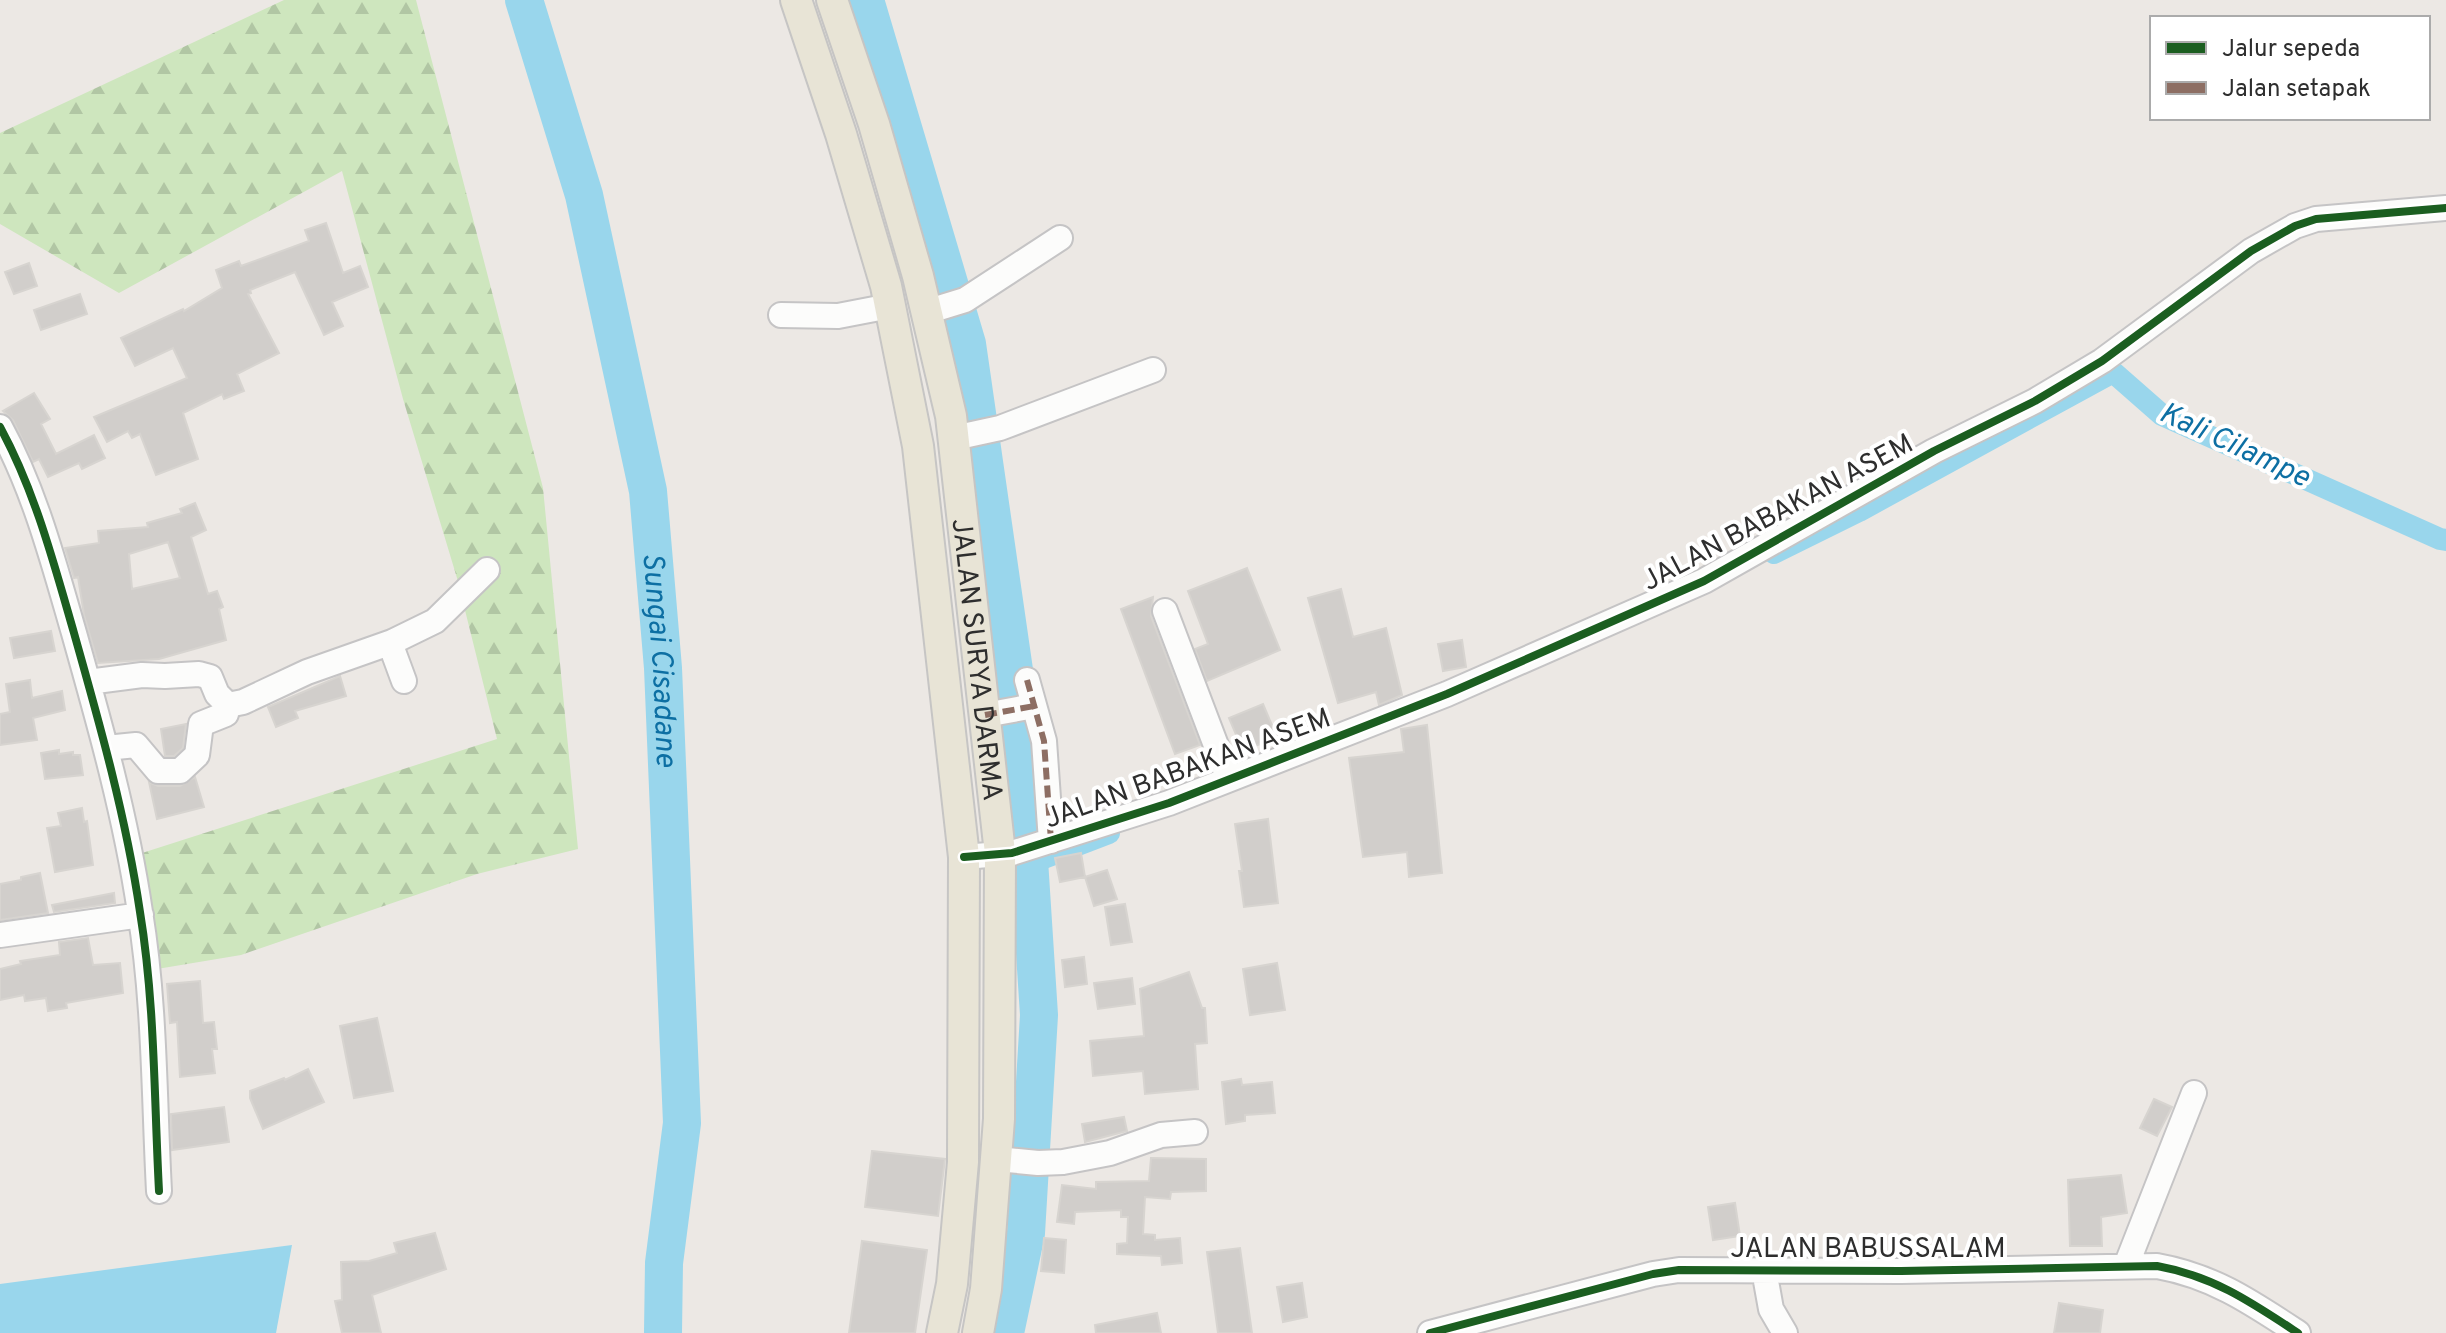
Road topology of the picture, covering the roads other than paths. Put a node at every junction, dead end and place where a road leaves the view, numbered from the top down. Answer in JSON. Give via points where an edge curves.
{"nodes":[{"id":1,"x":796,"y":0,"type":"edge"},
{"id":2,"x":832,"y":0,"type":"edge"},
{"id":3,"x":2446,"y":208,"type":"edge"},
{"id":4,"x":1060,"y":238,"type":"dead end"},
{"id":5,"x":890,"y":306,"type":"junction"},
{"id":6,"x":941,"y":307,"type":"junction"},
{"id":7,"x":781,"y":315,"type":"dead end"},
{"id":8,"x":1153,"y":370,"type":"dead end"},
{"id":9,"x":0,"y":427,"type":"edge"},
{"id":10,"x":958,"y":436,"type":"junction"},
{"id":11,"x":487,"y":570,"type":"dead end"},
{"id":12,"x":1165,"y":611,"type":"dead end"},
{"id":13,"x":390,"y":643,"type":"junction"},
{"id":14,"x":1027,"y":680,"type":"dead end"},
{"id":15,"x":404,"y":681,"type":"dead end"},
{"id":16,"x":88,"y":682,"type":"junction"},
{"id":17,"x":228,"y":705,"type":"junction"},
{"id":18,"x":1030,"y":708,"type":"junction"},
{"id":19,"x":992,"y":714,"type":"junction"},
{"id":20,"x":106,"y":748,"type":"junction"},
{"id":21,"x":1228,"y":777,"type":"junction"},
{"id":22,"x":1049,"y":841,"type":"junction"},
{"id":23,"x":1006,"y":853,"type":"junction"},
{"id":24,"x":964,"y":857,"type":"junction"},
{"id":25,"x":141,"y":915,"type":"junction"},
{"id":26,"x":0,"y":935,"type":"edge"},
{"id":27,"x":2194,"y":1093,"type":"dead end"},
{"id":28,"x":1195,"y":1132,"type":"dead end"},
{"id":29,"x":1000,"y":1160,"type":"junction"},
{"id":30,"x":159,"y":1191,"type":"dead end"},
{"id":31,"x":2126,"y":1266,"type":"junction"},
{"id":32,"x":1764,"y":1270,"type":"junction"},
{"id":33,"x":942,"y":1333,"type":"edge"},
{"id":34,"x":978,"y":1333,"type":"edge"},
{"id":35,"x":1430,"y":1333,"type":"edge"},
{"id":36,"x":1785,"y":1333,"type":"edge"},
{"id":37,"x":2298,"y":1333,"type":"edge"}],
"edges":[{"from":1,"to":5,"type":"main road","name":"JALAN SURYA DARMA"},
{"from":2,"to":6,"type":"main road","name":"JALAN SURYA DARMA"},
{"from":3,"to":21,"type":"street","name":"JALAN BABAKAN ASEM","via":[[2316,219],[2274,236],[2102,361],[1704,581],[1447,694]]},
{"from":4,"to":6,"type":"street"},
{"from":5,"to":7,"type":"street","via":[[838,316]]},
{"from":5,"to":24,"type":"main road","name":"JALAN SURYA DARMA","via":[[918,446]]},
{"from":6,"to":10,"type":"main road","name":"JALAN SURYA DARMA"},
{"from":8,"to":10,"type":"street","via":[[1000,428]]},
{"from":9,"to":16,"type":"street","via":[[15,454],[55,567]]},
{"from":10,"to":19,"type":"main road","name":"JALAN SURYA DARMA"},
{"from":11,"to":13,"type":"street","via":[[435,621]]},
{"from":12,"to":21,"type":"street"},
{"from":13,"to":15,"type":"street"},
{"from":13,"to":17,"type":"street"},
{"from":14,"to":18,"type":"street"},
{"from":16,"to":17,"type":"street","via":[[199,674],[210,677]]},
{"from":16,"to":20,"type":"street"},
{"from":17,"to":20,"type":"street","via":[[226,714],[201,724],[197,755],[180,771],[158,771],[136,745]]},
{"from":18,"to":19,"type":"street"},
{"from":18,"to":22,"type":"street","via":[[1044,741]]},
{"from":19,"to":23,"type":"main road","name":"JALAN SURYA DARMA"},
{"from":20,"to":25,"type":"street"},
{"from":21,"to":22,"type":"street","name":"JALAN BABAKAN ASEM","via":[[1169,803]]},
{"from":22,"to":23,"type":"street","name":"JALAN BABAKAN ASEM"},
{"from":23,"to":24,"type":"street","name":"JALAN BABAKAN ASEM"},
{"from":23,"to":29,"type":"main road","name":"JALAN SURYA DARMA"},
{"from":24,"to":33,"type":"main road","name":"JALAN SURYA DARMA","via":[[963,1162]]},
{"from":25,"to":26,"type":"street"},
{"from":25,"to":30,"type":"street"},
{"from":27,"to":31,"type":"street"},
{"from":28,"to":29,"type":"street","via":[[1161,1135],[1092,1157],[1038,1163]]},
{"from":29,"to":34,"type":"main road","name":"JALAN SURYA DARMA"},
{"from":31,"to":32,"type":"street","name":"JALAN BABUSSALAM"},
{"from":31,"to":37,"type":"street","name":"JALAN BABUSSALAM","via":[[2185,1271],[2231,1290]]},
{"from":32,"to":35,"type":"street","name":"JALAN BABUSSALAM","via":[[1653,1274]]},
{"from":32,"to":36,"type":"street","via":[[1771,1309]]}]}
